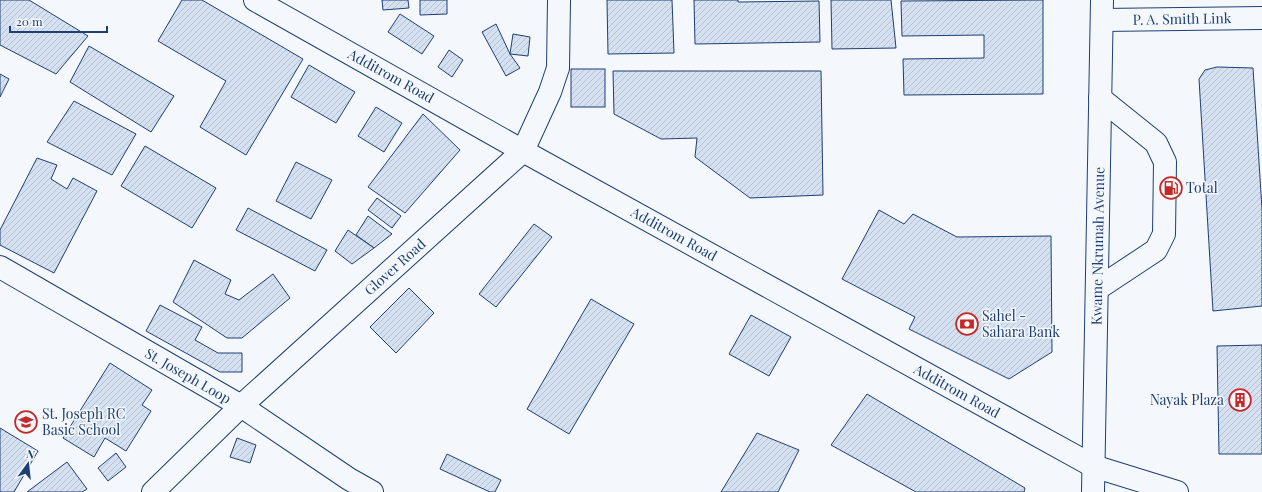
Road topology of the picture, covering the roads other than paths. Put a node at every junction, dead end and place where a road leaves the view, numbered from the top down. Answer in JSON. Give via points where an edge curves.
{"nodes":[{"id":1,"x":256,"y":0,"type":"edge"},
{"id":2,"x":559,"y":0,"type":"edge"},
{"id":3,"x":1102,"y":10,"type":"edge"},
{"id":4,"x":1262,"y":18,"type":"edge"},
{"id":5,"x":1100,"y":98,"type":"junction"},
{"id":6,"x":523,"y":151,"type":"junction"},
{"id":7,"x":0,"y":267,"type":"edge"},
{"id":8,"x":1097,"y":289,"type":"junction"},
{"id":9,"x":241,"y":406,"type":"junction"},
{"id":10,"x":1093,"y":466,"type":"junction"},
{"id":11,"x":153,"y":492,"type":"edge"},
{"id":12,"x":372,"y":492,"type":"edge"},
{"id":13,"x":1093,"y":492,"type":"edge"},
{"id":14,"x":1177,"y":492,"type":"edge"}],
"edges":[{"from":1,"to":6,"type":"street","name":"Additrom Road"},
{"from":2,"to":6,"type":"street","name":"Glover Road","via":[[558,68]]},
{"from":3,"to":4,"type":"street","name":"P. A. Smith Link"},
{"from":3,"to":5,"type":"street","name":"Kwame Nkrumah Avenue"},
{"from":5,"to":8,"type":"street","name":"Kwame Nkrumah Avenue"},
{"from":5,"to":8,"type":"street","via":[[1156,142],[1165,162],[1164,234],[1156,250]]},
{"from":6,"to":9,"type":"street","name":"Glover Road"},
{"from":6,"to":10,"type":"street","name":"Additrom Road"},
{"from":7,"to":9,"type":"street","name":"St. Joseph Loop"},
{"from":8,"to":10,"type":"street","name":"Kwame Nkrumah Avenue"},
{"from":9,"to":11,"type":"street","name":"Glover Road"},
{"from":9,"to":12,"type":"street","name":"St. Joseph Loop"},
{"from":10,"to":13,"type":"street","name":"Kwame Nkrumah Avenue"},
{"from":10,"to":14,"type":"street","name":"Additrom Road"}]}
